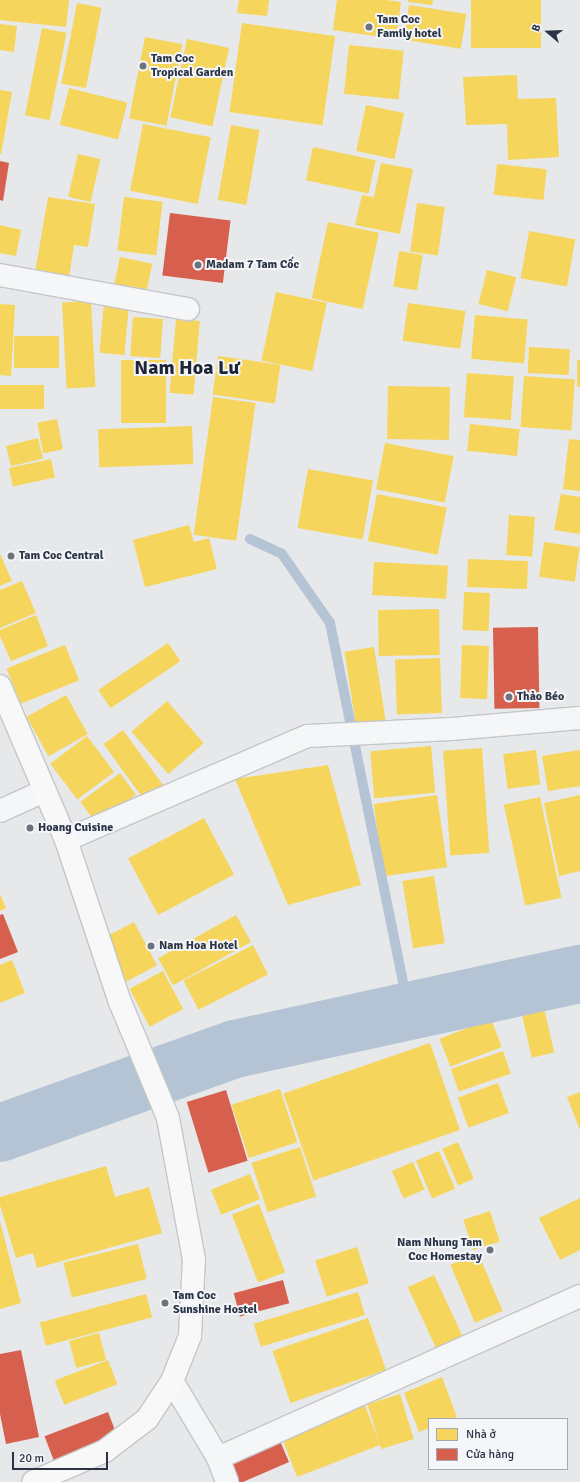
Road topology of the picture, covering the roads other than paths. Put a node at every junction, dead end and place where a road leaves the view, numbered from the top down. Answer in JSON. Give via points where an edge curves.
{"nodes":[{"id":1,"x":0,"y":275,"type":"edge"},
{"id":2,"x":188,"y":309,"type":"dead end"},
{"id":3,"x":0,"y":686,"type":"edge"},
{"id":4,"x":580,"y":718,"type":"edge"},
{"id":5,"x":44,"y":791,"type":"junction"},
{"id":6,"x":0,"y":811,"type":"edge"},
{"id":7,"x":66,"y":840,"type":"junction"},
{"id":8,"x":580,"y":1296,"type":"edge"},
{"id":9,"x":172,"y":1381,"type":"junction"},
{"id":10,"x":218,"y":1458,"type":"junction"},
{"id":11,"x":33,"y":1482,"type":"edge"},
{"id":12,"x":227,"y":1482,"type":"edge"}],
"edges":[{"from":1,"to":2,"type":"street"},
{"from":3,"to":5,"type":"main road"},
{"from":4,"to":7,"type":"street","via":[[452,729],[308,736]]},
{"from":5,"to":6,"type":"street"},
{"from":5,"to":7,"type":"main road"},
{"from":7,"to":9,"type":"main road","via":[[120,1002],[168,1118],[194,1259],[190,1336]]},
{"from":8,"to":10,"type":"street"},
{"from":9,"to":10,"type":"street"},
{"from":9,"to":11,"type":"main road","via":[[147,1420],[105,1452]]},
{"from":10,"to":12,"type":"street"}]}
